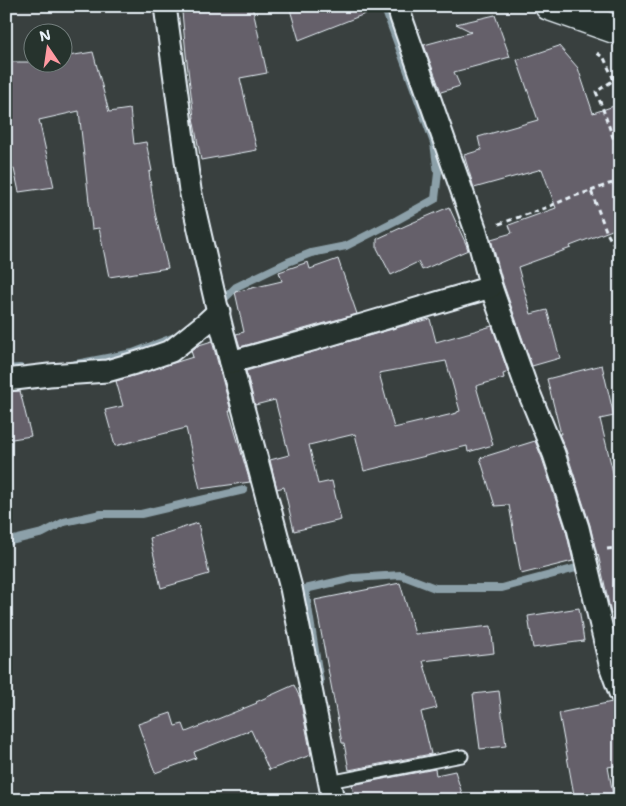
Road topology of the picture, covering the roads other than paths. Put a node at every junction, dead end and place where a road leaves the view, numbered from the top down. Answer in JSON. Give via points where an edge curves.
{"nodes":[{"id":1,"x":165,"y":6,"type":"edge"},
{"id":2,"x":398,"y":6,"type":"edge"},
{"id":3,"x":549,"y":6,"type":"edge"},
{"id":4,"x":620,"y":31,"type":"edge"},
{"id":5,"x":491,"y":287,"type":"junction"},
{"id":6,"x":219,"y":311,"type":"junction"},
{"id":7,"x":231,"y":362,"type":"junction"},
{"id":8,"x":6,"y":380,"type":"edge"},
{"id":9,"x":620,"y":693,"type":"edge"},
{"id":10,"x":462,"y":756,"type":"dead end"},
{"id":11,"x":331,"y":791,"type":"edge"}],
"edges":[{"from":1,"to":6,"type":"street","via":[[190,190]]},
{"from":2,"to":5,"type":"street","via":[[476,231]]},
{"from":3,"to":4,"type":"street"},
{"from":5,"to":7,"type":"street"},
{"from":5,"to":9,"type":"street","via":[[554,454],[578,528],[611,668]]},
{"from":6,"to":7,"type":"street"},
{"from":6,"to":8,"type":"street","via":[[171,351],[142,361],[107,371]]},
{"from":7,"to":11,"type":"street","via":[[291,588]]},
{"from":10,"to":11,"type":"lane"}]}
